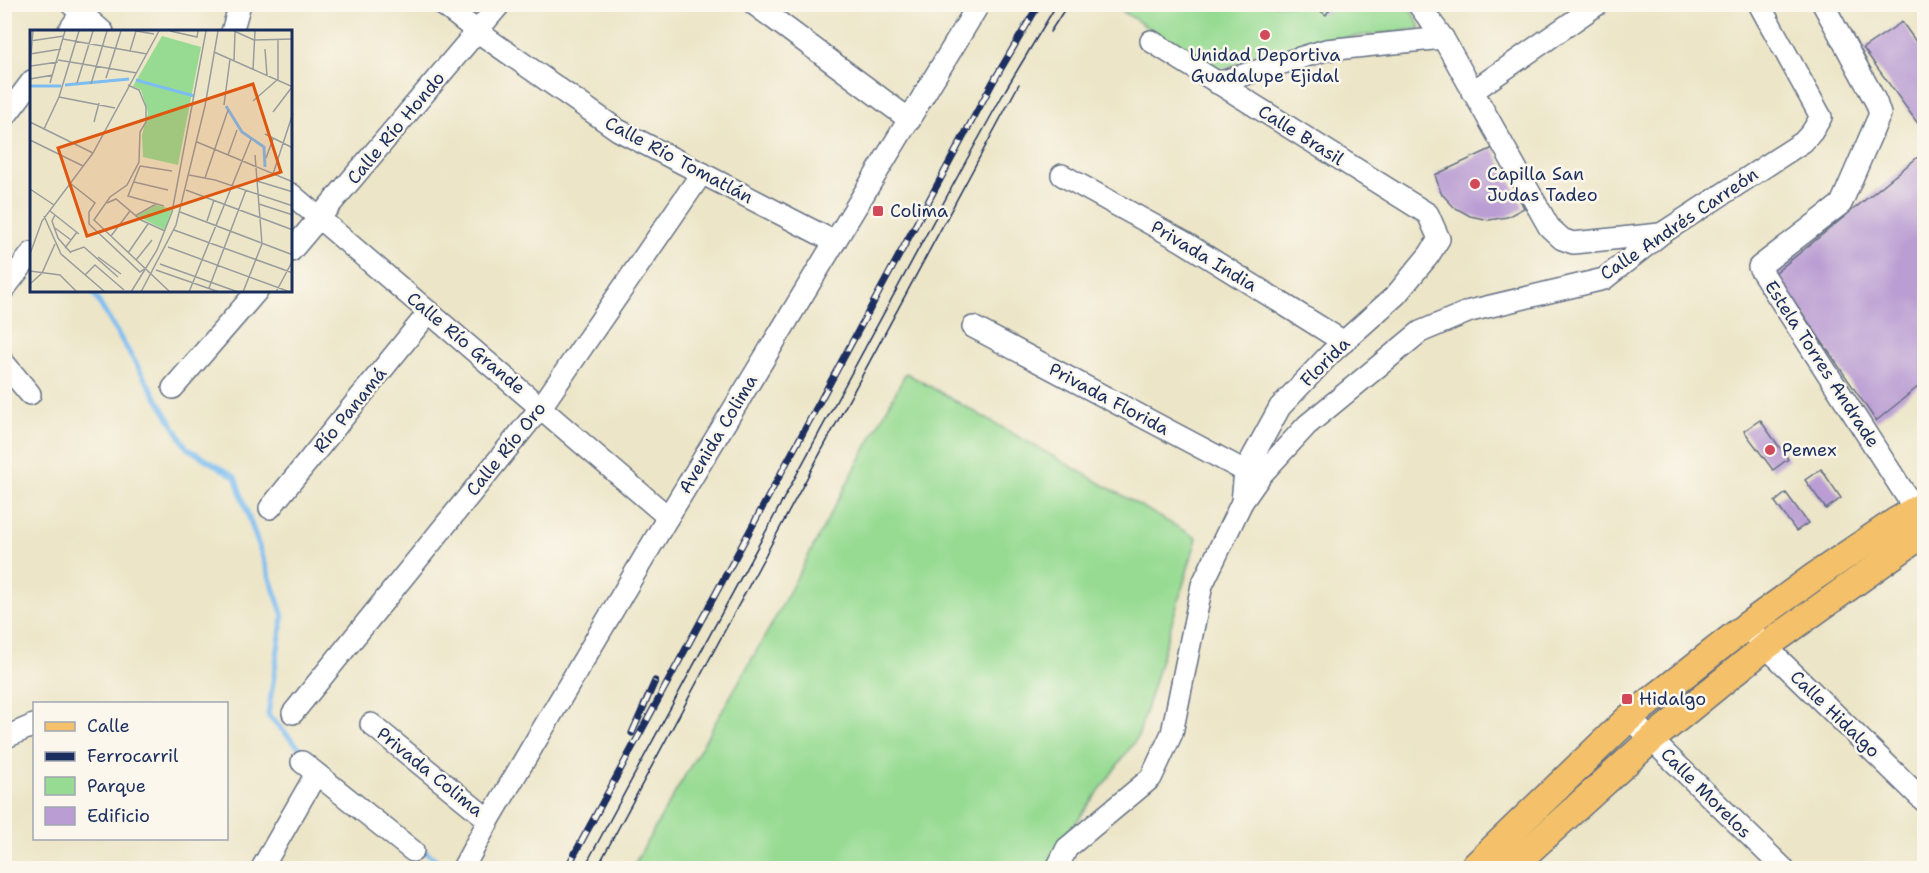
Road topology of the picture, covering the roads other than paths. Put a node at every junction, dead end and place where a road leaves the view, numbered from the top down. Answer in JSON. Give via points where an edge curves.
{"nodes":[{"id":1,"x":240,"y":4,"type":"edge"},
{"id":2,"x":442,"y":4,"type":"edge"},
{"id":3,"x":500,"y":4,"type":"edge"},
{"id":4,"x":754,"y":4,"type":"edge"},
{"id":5,"x":980,"y":4,"type":"edge"},
{"id":6,"x":1418,"y":4,"type":"edge"},
{"id":7,"x":1598,"y":4,"type":"edge"},
{"id":8,"x":1759,"y":4,"type":"edge"},
{"id":9,"x":1822,"y":4,"type":"edge"},
{"id":10,"x":76,"y":9,"type":"edge"},
{"id":11,"x":69,"y":30,"type":"edge"},
{"id":12,"x":101,"y":30,"type":"edge"},
{"id":13,"x":233,"y":30,"type":"edge"},
{"id":14,"x":478,"y":32,"type":"junction"},
{"id":15,"x":1443,"y":38,"type":"junction"},
{"id":16,"x":1151,"y":41,"type":"dead end"},
{"id":17,"x":1217,"y":82,"type":"junction"},
{"id":18,"x":30,"y":84,"type":"edge"},
{"id":19,"x":1472,"y":92,"type":"junction"},
{"id":20,"x":4,"y":118,"type":"edge"},
{"id":21,"x":910,"y":120,"type":"junction"},
{"id":22,"x":702,"y":173,"type":"junction"},
{"id":23,"x":1062,"y":175,"type":"dead end"},
{"id":24,"x":292,"y":195,"type":"edge"},
{"id":25,"x":319,"y":219,"type":"junction"},
{"id":26,"x":1661,"y":234,"type":"junction"},
{"id":27,"x":1439,"y":239,"type":"joint"},
{"id":28,"x":835,"y":242,"type":"junction"},
{"id":29,"x":292,"y":250,"type":"edge"},
{"id":30,"x":30,"y":256,"type":"edge"},
{"id":31,"x":4,"y":289,"type":"edge"},
{"id":32,"x":256,"y":292,"type":"edge"},
{"id":33,"x":429,"y":312,"type":"junction"},
{"id":34,"x":973,"y":327,"type":"dead end"},
{"id":35,"x":1344,"y":342,"type":"junction"},
{"id":36,"x":4,"y":363,"type":"edge"},
{"id":37,"x":173,"y":388,"type":"dead end"},
{"id":38,"x":30,"y":394,"type":"dead end"},
{"id":39,"x":541,"y":406,"type":"junction"},
{"id":40,"x":1245,"y":471,"type":"junction"},
{"id":41,"x":1242,"y":502,"type":"junction"},
{"id":42,"x":270,"y":508,"type":"dead end"},
{"id":43,"x":668,"y":517,"type":"junction"},
{"id":44,"x":1922,"y":518,"type":"edge"},
{"id":45,"x":1745,"y":627,"type":"junction"},
{"id":46,"x":1765,"y":647,"type":"junction"},
{"id":47,"x":293,"y":713,"type":"dead end"},
{"id":48,"x":1629,"y":718,"type":"junction"},
{"id":49,"x":371,"y":724,"type":"dead end"},
{"id":50,"x":33,"y":725,"type":"edge"},
{"id":51,"x":4,"y":738,"type":"edge"},
{"id":52,"x":1652,"y":739,"type":"junction"},
{"id":53,"x":1924,"y":801,"type":"edge"},
{"id":54,"x":489,"y":820,"type":"junction"},
{"id":55,"x":413,"y":851,"type":"dead end"},
{"id":56,"x":464,"y":867,"type":"edge"},
{"id":57,"x":262,"y":868,"type":"edge"},
{"id":58,"x":1057,"y":868,"type":"edge"},
{"id":59,"x":1473,"y":868,"type":"edge"},
{"id":60,"x":1510,"y":868,"type":"edge"},
{"id":61,"x":1783,"y":868,"type":"edge"}],
"edges":[{"from":1,"to":13,"type":"street"},
{"from":2,"to":14,"type":"street","name":"Calle Río Tomatlán"},
{"from":3,"to":14,"type":"street","name":"Calle Río Hondo"},
{"from":4,"to":21,"type":"street"},
{"from":5,"to":21,"type":"street","name":"Avenida Colima"},
{"from":6,"to":15,"type":"street"},
{"from":7,"to":19,"type":"street"},
{"from":8,"to":26,"type":"street","name":"Calle Andrés Carreón","via":[[1821,117],[1803,142]]},
{"from":9,"to":44,"type":"street","name":"Estela Torres Andrade","via":[[1880,114],[1841,204],[1759,267]]},
{"from":10,"to":11,"type":"street"},
{"from":10,"to":12,"type":"street"},
{"from":14,"to":22,"type":"street","name":"Calle Río Tomatlán","via":[[618,130]]},
{"from":14,"to":25,"type":"street","name":"Calle Río Hondo"},
{"from":15,"to":17,"type":"street","via":[[1326,50]]},
{"from":15,"to":19,"type":"street"},
{"from":16,"to":17,"type":"street","name":"Calle Brasil"},
{"from":17,"to":27,"type":"street","name":"Calle Brasil","via":[[1428,214]]},
{"from":18,"to":20,"type":"street"},
{"from":19,"to":26,"type":"street","via":[[1549,227],[1562,239],[1573,243]]},
{"from":21,"to":28,"type":"street","name":"Avenida Colima"},
{"from":22,"to":28,"type":"street","name":"Calle Río Tomatlán"},
{"from":22,"to":39,"type":"street","name":"Calle Río Oro"},
{"from":23,"to":35,"type":"street","name":"Privada India","via":[[1182,241]]},
{"from":24,"to":25,"type":"street","name":"Calle Río Grande"},
{"from":25,"to":29,"type":"street","name":"Calle Río Hondo"},
{"from":25,"to":33,"type":"street","name":"Calle Río Grande"},
{"from":26,"to":41,"type":"street","name":"Calle Andrés Carreón","via":[[1604,279],[1470,311],[1420,332],[1307,425]]},
{"from":27,"to":35,"type":"street","name":"Florida","via":[[1396,295]]},
{"from":28,"to":43,"type":"street","name":"Avenida Colima"},
{"from":30,"to":31,"type":"street"},
{"from":32,"to":37,"type":"street"},
{"from":33,"to":39,"type":"street","name":"Calle Río Grande"},
{"from":33,"to":42,"type":"street","name":"Río Panamá"},
{"from":34,"to":40,"type":"street","name":"Privada Florida"},
{"from":35,"to":40,"type":"street","name":"Florida","via":[[1280,407]]},
{"from":36,"to":38,"type":"street"},
{"from":39,"to":43,"type":"street","name":"Calle Río Grande"},
{"from":39,"to":47,"type":"street","name":"Calle Río Oro"},
{"from":40,"to":41,"type":"street","name":"Florida"},
{"from":41,"to":58,"type":"street","name":"Calle Andrés Carreón","via":[[1202,585],[1172,733],[1151,778],[1067,848]]},
{"from":43,"to":54,"type":"street","name":"Avenida Colima"},
{"from":44,"to":45,"type":"main road","via":[[1895,522]]},
{"from":44,"to":46,"type":"main road"},
{"from":45,"to":46,"type":"street","name":"Calle Hidalgo"},
{"from":45,"to":48,"type":"main road"},
{"from":46,"to":52,"type":"main road"},
{"from":46,"to":53,"type":"street","name":"Calle Hidalgo"},
{"from":48,"to":52,"type":"street","name":"Calle Morelos"},
{"from":48,"to":59,"type":"main road"},
{"from":49,"to":54,"type":"street","name":"Privada Colima"},
{"from":50,"to":51,"type":"street"},
{"from":52,"to":60,"type":"main road"},
{"from":52,"to":61,"type":"street","name":"Calle Morelos"},
{"from":54,"to":56,"type":"street","name":"Avenida Colima"},
{"from":55,"to":57,"type":"street","via":[[309,768]]}]}
